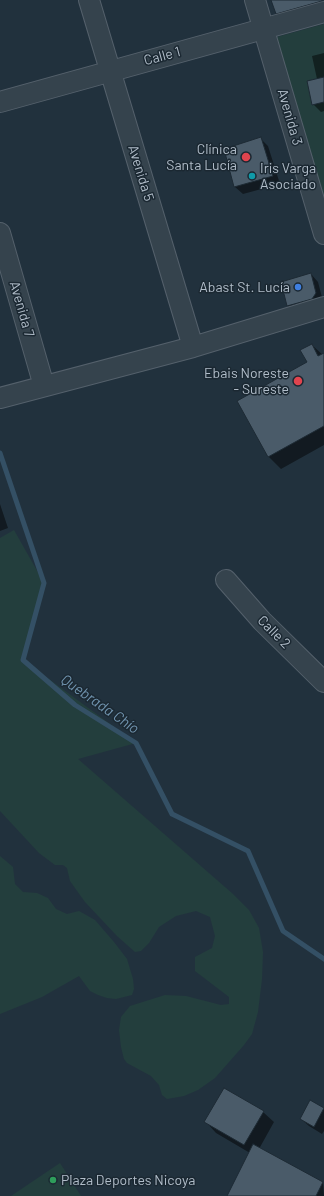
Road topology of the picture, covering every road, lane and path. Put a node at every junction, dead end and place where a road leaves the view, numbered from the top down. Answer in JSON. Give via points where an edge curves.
{"nodes":[{"id":1,"x":89,"y":0,"type":"edge"},
{"id":2,"x":255,"y":0,"type":"edge"},
{"id":3,"x":324,"y":12,"type":"edge"},
{"id":4,"x":263,"y":29,"type":"junction"},
{"id":5,"x":110,"y":70,"type":"junction"},
{"id":6,"x":0,"y":102,"type":"edge"},
{"id":7,"x":0,"y":233,"type":"edge"},
{"id":8,"x":324,"y":234,"type":"edge"},
{"id":9,"x":324,"y":307,"type":"edge"},
{"id":10,"x":193,"y":347,"type":"junction"},
{"id":11,"x":44,"y":386,"type":"junction"},
{"id":12,"x":0,"y":398,"type":"edge"},
{"id":13,"x":226,"y":580,"type":"dead end"},
{"id":14,"x":324,"y":682,"type":"edge"}],
"edges":[{"from":1,"to":5,"type":"street","name":"Avenida 5"},
{"from":2,"to":4,"type":"street","name":"Avenida 3"},
{"from":3,"to":4,"type":"street","name":"Calle 1"},
{"from":4,"to":5,"type":"street","name":"Calle 1"},
{"from":4,"to":8,"type":"street","name":"Avenida 3"},
{"from":5,"to":6,"type":"street","name":"Calle 1"},
{"from":5,"to":10,"type":"street","name":"Avenida 5"},
{"from":7,"to":11,"type":"street","name":"Avenida 7"},
{"from":9,"to":10,"type":"street"},
{"from":10,"to":11,"type":"street"},
{"from":11,"to":12,"type":"street"},
{"from":13,"to":14,"type":"street","name":"Calle 2","via":[[262,621]]}]}
